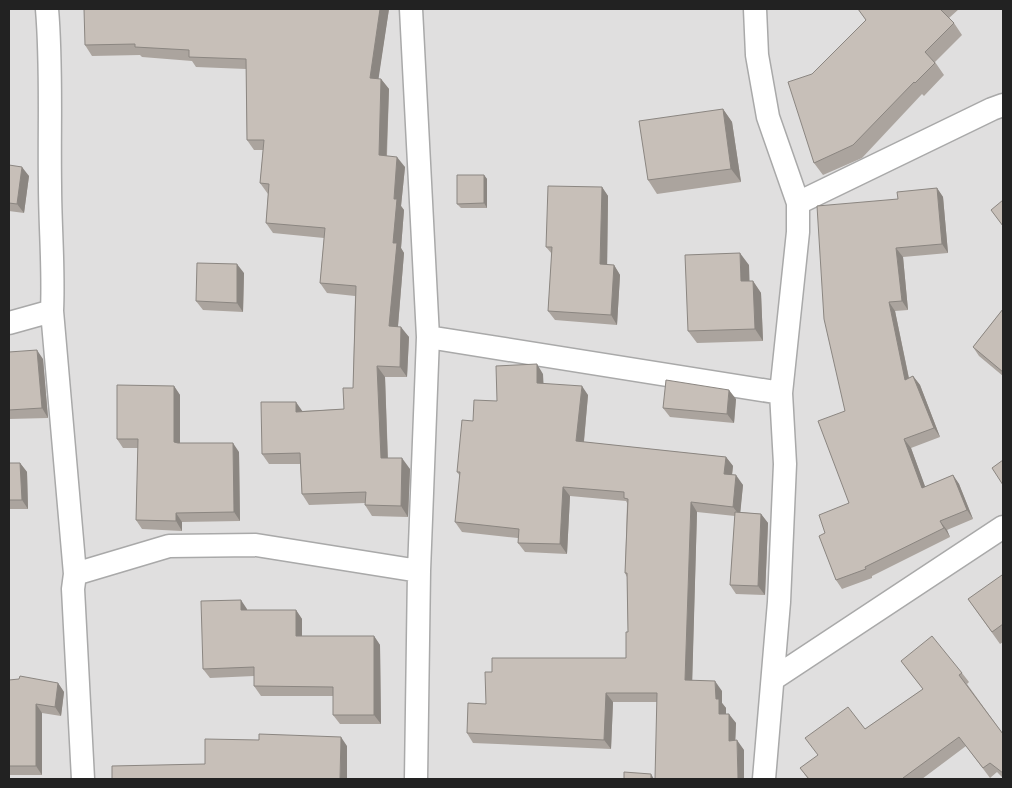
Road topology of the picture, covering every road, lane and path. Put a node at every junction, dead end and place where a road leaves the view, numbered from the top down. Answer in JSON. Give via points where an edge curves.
{"nodes":[{"id":1,"x":47,"y":9,"type":"edge"},
{"id":2,"x":411,"y":9,"type":"edge"},
{"id":3,"x":755,"y":9,"type":"edge"},
{"id":4,"x":1003,"y":105,"type":"edge"},
{"id":5,"x":798,"y":203,"type":"junction"},
{"id":6,"x":52,"y":311,"type":"junction"},
{"id":7,"x":9,"y":323,"type":"edge"},
{"id":8,"x":428,"y":337,"type":"junction"},
{"id":9,"x":781,"y":393,"type":"junction"},
{"id":10,"x":1003,"y":527,"type":"edge"},
{"id":11,"x":419,"y":571,"type":"junction"},
{"id":12,"x":75,"y":574,"type":"junction"},
{"id":13,"x":773,"y":679,"type":"junction"},
{"id":14,"x":83,"y":779,"type":"edge"},
{"id":15,"x":416,"y":779,"type":"edge"},
{"id":16,"x":764,"y":779,"type":"edge"}],
"edges":[{"from":1,"to":6,"type":"street"},
{"from":2,"to":8,"type":"street"},
{"from":3,"to":5,"type":"street","via":[[757,55],[768,117]]},
{"from":4,"to":5,"type":"street"},
{"from":5,"to":9,"type":"street","via":[[798,232]]},
{"from":6,"to":7,"type":"street"},
{"from":6,"to":12,"type":"street"},
{"from":8,"to":9,"type":"street"},
{"from":8,"to":11,"type":"street"},
{"from":9,"to":13,"type":"street","via":[[785,464]]},
{"from":10,"to":13,"type":"street"},
{"from":11,"to":12,"type":"street","via":[[256,544],[169,546]]},
{"from":11,"to":15,"type":"street"},
{"from":12,"to":14,"type":"street","via":[[73,589]]},
{"from":13,"to":16,"type":"street"}]}
